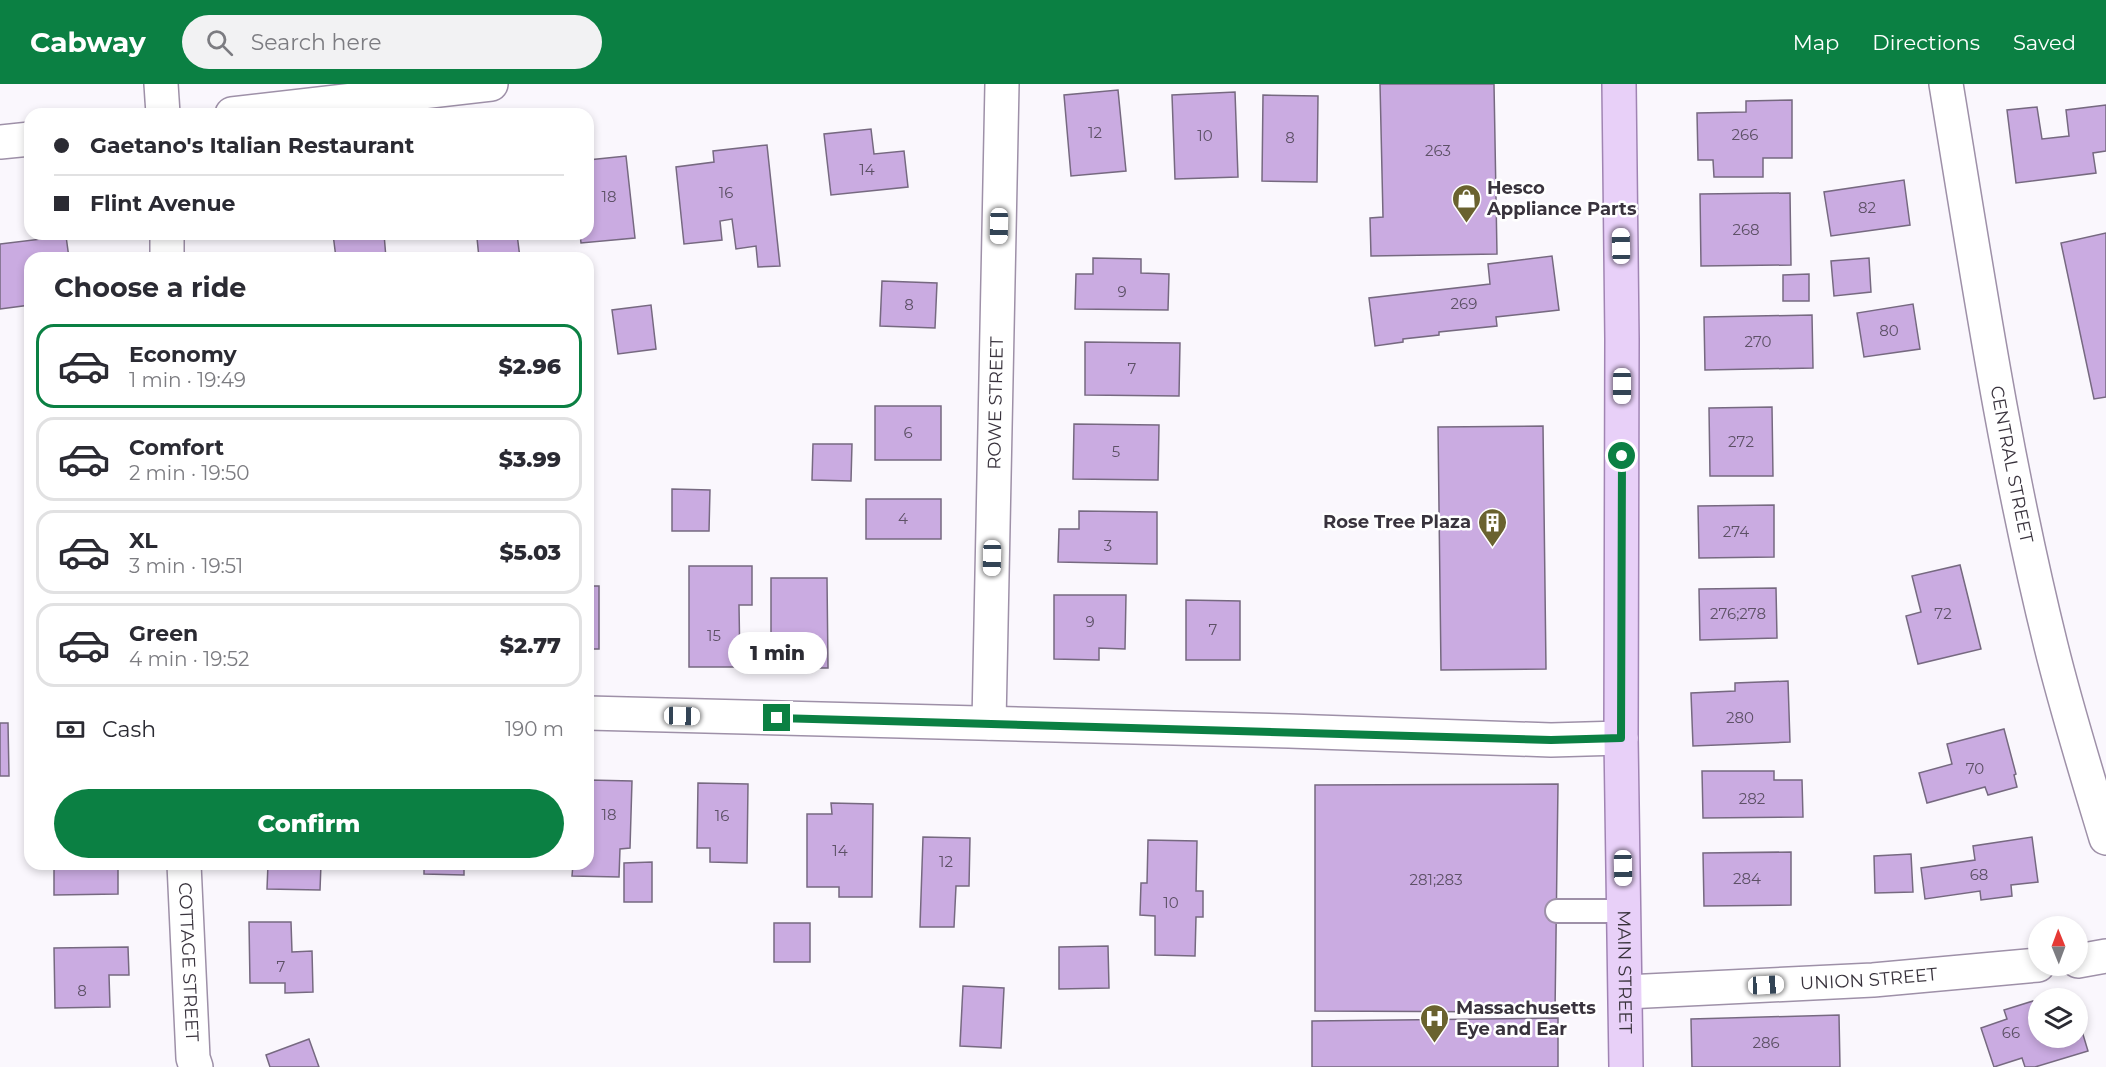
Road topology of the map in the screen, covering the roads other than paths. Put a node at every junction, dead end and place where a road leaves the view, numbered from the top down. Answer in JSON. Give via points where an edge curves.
{"nodes":[{"id":1,"x":161,"y":84,"type":"edge"},
{"id":2,"x":491,"y":84,"type":"edge"},
{"id":3,"x":1002,"y":84,"type":"edge"},
{"id":4,"x":1619,"y":84,"type":"edge"},
{"id":5,"x":1946,"y":84,"type":"edge"},
{"id":6,"x":163,"y":108,"type":"edge"},
{"id":7,"x":284,"y":108,"type":"edge"},
{"id":8,"x":24,"y":140,"type":"edge"},
{"id":9,"x":0,"y":142,"type":"edge"},
{"id":10,"x":594,"y":713,"type":"edge"},
{"id":11,"x":989,"y":723,"type":"junction"},
{"id":12,"x":1621,"y":738,"type":"junction"},
{"id":13,"x":2106,"y":838,"type":"edge"},
{"id":14,"x":184,"y":870,"type":"edge"},
{"id":15,"x":1557,"y":911,"type":"dead end"},
{"id":16,"x":1624,"y":911,"type":"junction"},
{"id":17,"x":2106,"y":956,"type":"edge"},
{"id":18,"x":2088,"y":959,"type":"edge"},
{"id":19,"x":2028,"y":965,"type":"edge"},
{"id":20,"x":1626,"y":992,"type":"junction"},
{"id":21,"x":194,"y":1064,"type":"edge"},
{"id":22,"x":1626,"y":1067,"type":"edge"}],
"edges":[{"from":1,"to":6,"type":"street"},
{"from":2,"to":7,"type":"street"},
{"from":3,"to":11,"type":"street","name":"ROWE STREET"},
{"from":4,"to":12,"type":"main road","name":"MAIN STREET"},
{"from":5,"to":13,"type":"street","name":"CENTRAL STREET","via":[[1996,381],[2033,569],[2067,708]]},
{"from":8,"to":9,"type":"street"},
{"from":10,"to":11,"type":"street"},
{"from":11,"to":12,"type":"street","via":[[1551,740]]},
{"from":12,"to":16,"type":"main road","name":"MAIN STREET"},
{"from":14,"to":21,"type":"street","name":"COTTAGE STREET"},
{"from":15,"to":16,"type":"lane"},
{"from":16,"to":20,"type":"main road","name":"MAIN STREET"},
{"from":17,"to":18,"type":"street"},
{"from":19,"to":20,"type":"street","name":"UNION STREET","via":[[1874,980]]},
{"from":20,"to":22,"type":"main road","name":"MAIN STREET"}]}
